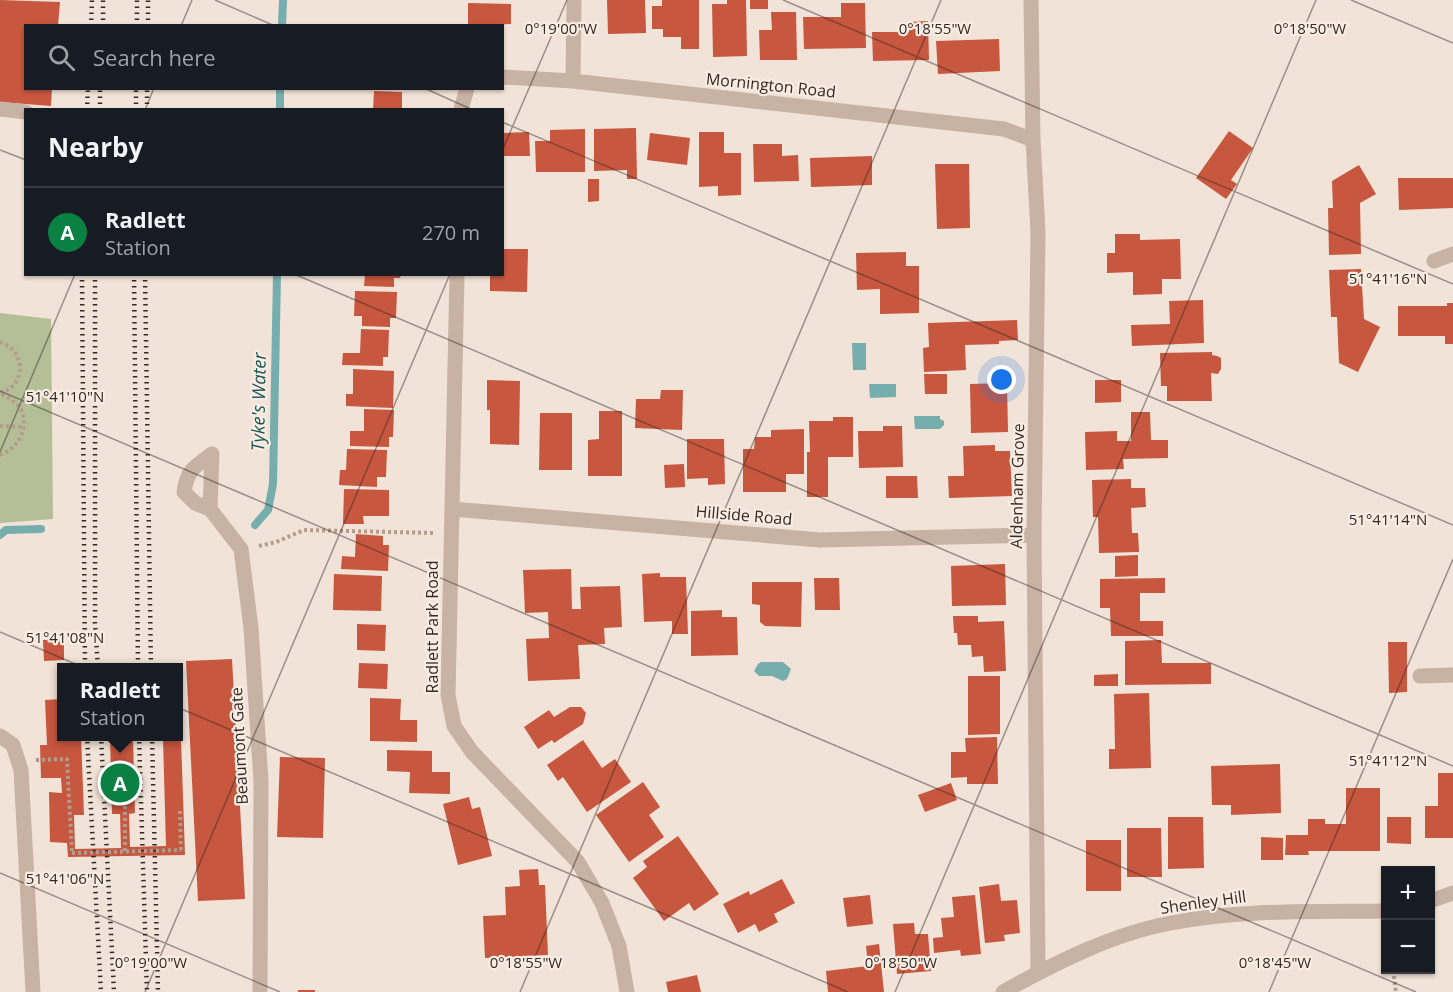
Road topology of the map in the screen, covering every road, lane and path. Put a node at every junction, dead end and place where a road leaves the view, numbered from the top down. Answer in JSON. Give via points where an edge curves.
{"nodes":[{"id":1,"x":574,"y":0,"type":"edge"},
{"id":2,"x":1031,"y":0,"type":"edge"},
{"id":3,"x":504,"y":77,"type":"edge"},
{"id":4,"x":573,"y":81,"type":"junction"},
{"id":5,"x":466,"y":90,"type":"edge"},
{"id":6,"x":462,"y":108,"type":"edge"},
{"id":7,"x":0,"y":109,"type":"edge"},
{"id":8,"x":24,"y":111,"type":"edge"},
{"id":9,"x":1033,"y":140,"type":"junction"},
{"id":10,"x":1453,"y":254,"type":"edge"},
{"id":11,"x":1434,"y":261,"type":"dead end"},
{"id":12,"x":457,"y":276,"type":"edge"},
{"id":13,"x":0,"y":342,"type":"edge"},
{"id":14,"x":0,"y":393,"type":"edge"},
{"id":15,"x":0,"y":426,"type":"edge"},
{"id":16,"x":24,"y":427,"type":"junction"},
{"id":17,"x":0,"y":455,"type":"edge"},
{"id":18,"x":210,"y":508,"type":"junction"},
{"id":19,"x":452,"y":508,"type":"junction"},
{"id":20,"x":451,"y":533,"type":"junction"},
{"id":21,"x":1034,"y":535,"type":"junction"},
{"id":22,"x":241,"y":549,"type":"junction"},
{"id":23,"x":1453,"y":675,"type":"edge"},
{"id":24,"x":1420,"y":676,"type":"dead end"},
{"id":25,"x":0,"y":736,"type":"edge"},
{"id":26,"x":18,"y":759,"type":"junction"},
{"id":27,"x":125,"y":806,"type":"dead end"},
{"id":28,"x":180,"y":811,"type":"dead end"},
{"id":29,"x":125,"y":851,"type":"junction"},
{"id":30,"x":1453,"y":893,"type":"edge"},
{"id":31,"x":1435,"y":900,"type":"edge"},
{"id":32,"x":1381,"y":911,"type":"edge"},
{"id":33,"x":1038,"y":973,"type":"junction"},
{"id":34,"x":1394,"y":974,"type":"edge"},
{"id":35,"x":33,"y":992,"type":"edge"},
{"id":36,"x":261,"y":992,"type":"edge"},
{"id":37,"x":627,"y":992,"type":"edge"},
{"id":38,"x":1003,"y":992,"type":"edge"},
{"id":39,"x":1396,"y":992,"type":"edge"}],
"edges":[{"from":1,"to":4,"type":"street"},
{"from":2,"to":9,"type":"street","name":"Aldenham Grove"},
{"from":3,"to":4,"type":"street","name":"Mornington Road"},
{"from":4,"to":9,"type":"street","name":"Mornington Road","via":[[1004,129]]},
{"from":5,"to":6,"type":"street"},
{"from":7,"to":8,"type":"street"},
{"from":9,"to":21,"type":"street","name":"Aldenham Grove","via":[[1038,232]]},
{"from":10,"to":11,"type":"street"},
{"from":12,"to":19,"type":"street","name":"Radlett Park Road"},
{"from":13,"to":14,"type":"path","via":[[17,354],[20,372],[13,386]]},
{"from":14,"to":16,"type":"path","via":[[19,407]]},
{"from":15,"to":16,"type":"path"},
{"from":16,"to":17,"type":"path","via":[[18,442]]},
{"from":18,"to":18,"type":"street","via":[[195,503],[184,492],[191,470],[212,454]]},
{"from":18,"to":22,"type":"street","name":"Beaumont Gate"},
{"from":19,"to":20,"type":"street","name":"Radlett Park Road"},
{"from":19,"to":21,"type":"street","name":"Hillside Road","via":[[820,540]]},
{"from":20,"to":22,"type":"path","via":[[304,530],[276,542]]},
{"from":20,"to":37,"type":"street","name":"Radlett Park Road","via":[[448,695],[454,726],[472,752],[578,862],[602,903],[619,946]]},
{"from":21,"to":33,"type":"street","name":"Aldenham Grove"},
{"from":22,"to":36,"type":"street","name":"Beaumont Gate","via":[[251,628],[261,781]]},
{"from":23,"to":24,"type":"street"},
{"from":25,"to":26,"type":"street","via":[[13,745]]},
{"from":26,"to":29,"type":"path","bridge":true,"via":[[67,759],[72,853]]},
{"from":26,"to":35,"type":"street"},
{"from":27,"to":29,"type":"path"},
{"from":28,"to":29,"type":"path","bridge":true,"via":[[181,850]]},
{"from":30,"to":31,"type":"street"},
{"from":32,"to":33,"type":"street","name":"Shenley Hill","via":[[1246,913],[1170,923],[1108,941]]},
{"from":33,"to":38,"type":"street","name":"Shenley Hill"},
{"from":34,"to":39,"type":"path"}]}
